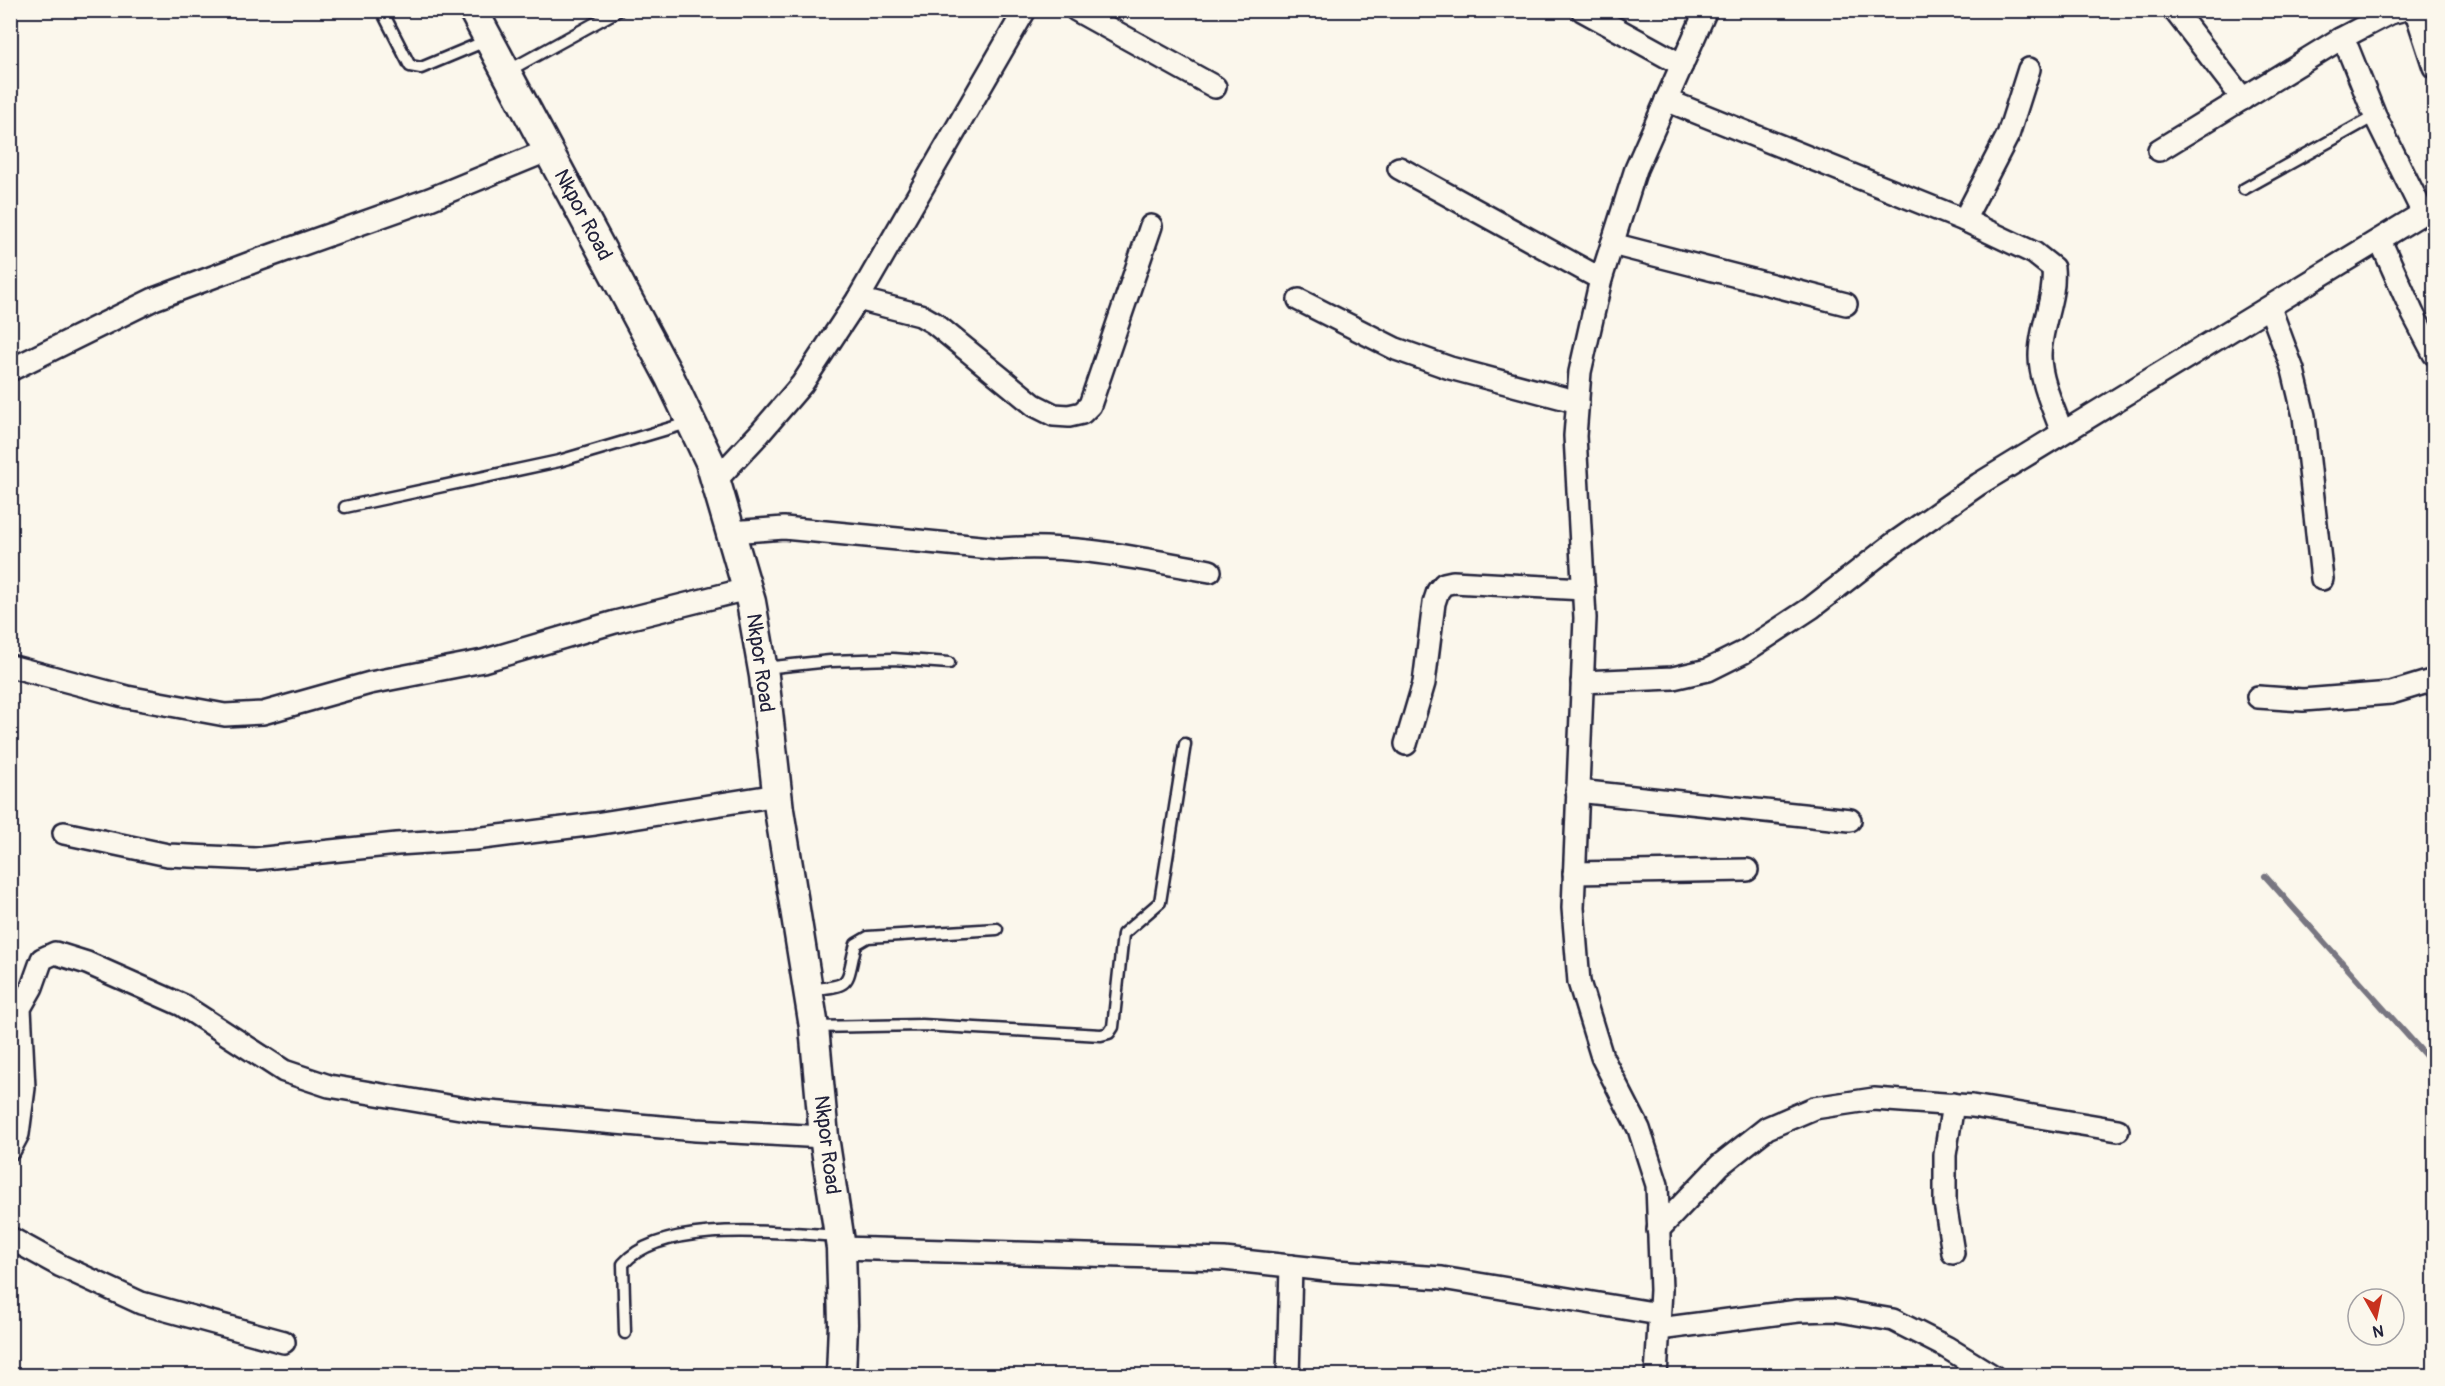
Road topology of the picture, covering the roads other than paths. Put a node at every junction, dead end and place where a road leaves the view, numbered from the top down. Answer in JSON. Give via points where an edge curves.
{"nodes":[{"id":1,"x":473,"y":10,"type":"edge"},
{"id":2,"x":619,"y":10,"type":"edge"},
{"id":3,"x":1025,"y":10,"type":"edge"},
{"id":4,"x":1076,"y":10,"type":"edge"},
{"id":5,"x":1582,"y":10,"type":"edge"},
{"id":6,"x":1706,"y":10,"type":"edge"},
{"id":7,"x":2402,"y":10,"type":"edge"},
{"id":8,"x":2411,"y":10,"type":"edge"},
{"id":9,"x":2175,"y":11,"type":"edge"},
{"id":10,"x":383,"y":13,"type":"dead end"},
{"id":11,"x":2366,"y":17,"type":"edge"},
{"id":12,"x":2340,"y":39,"type":"junction"},
{"id":13,"x":489,"y":40,"type":"junction"},
{"id":14,"x":1682,"y":65,"type":"junction"},
{"id":15,"x":2434,"y":67,"type":"edge"},
{"id":16,"x":2029,"y":69,"type":"dead end"},
{"id":17,"x":506,"y":72,"type":"junction"},
{"id":18,"x":1215,"y":87,"type":"dead end"},
{"id":19,"x":2243,"y":99,"type":"junction"},
{"id":20,"x":1666,"y":100,"type":"junction"},
{"id":21,"x":2375,"y":116,"type":"junction"},
{"id":22,"x":549,"y":150,"type":"junction"},
{"id":23,"x":2160,"y":150,"type":"dead end"},
{"id":24,"x":1399,"y":168,"type":"dead end"},
{"id":25,"x":2244,"y":189,"type":"dead end"},
{"id":26,"x":2429,"y":211,"type":"edge"},
{"id":27,"x":1964,"y":220,"type":"junction"},
{"id":28,"x":1151,"y":226,"type":"dead end"},
{"id":29,"x":2380,"y":240,"type":"junction"},
{"id":30,"x":1612,"y":244,"type":"junction"},
{"id":31,"x":1601,"y":279,"type":"junction"},
{"id":32,"x":858,"y":300,"type":"junction"},
{"id":33,"x":1299,"y":300,"type":"dead end"},
{"id":34,"x":1846,"y":304,"type":"dead end"},
{"id":35,"x":2270,"y":308,"type":"junction"},
{"id":36,"x":2434,"y":354,"type":"edge"},
{"id":37,"x":10,"y":369,"type":"edge"},
{"id":38,"x":1578,"y":402,"type":"junction"},
{"id":39,"x":691,"y":422,"type":"junction"},
{"id":40,"x":2062,"y":432,"type":"junction"},
{"id":41,"x":716,"y":480,"type":"junction"},
{"id":42,"x":345,"y":507,"type":"dead end"},
{"id":43,"x":731,"y":532,"type":"junction"},
{"id":44,"x":1210,"y":571,"type":"dead end"},
{"id":45,"x":2322,"y":579,"type":"dead end"},
{"id":46,"x":747,"y":589,"type":"junction"},
{"id":47,"x":1584,"y":589,"type":"junction"},
{"id":48,"x":949,"y":663,"type":"dead end"},
{"id":49,"x":10,"y":666,"type":"edge"},
{"id":50,"x":762,"y":669,"type":"junction"},
{"id":51,"x":2434,"y":680,"type":"edge"},
{"id":52,"x":1582,"y":682,"type":"junction"},
{"id":53,"x":2258,"y":697,"type":"dead end"},
{"id":54,"x":1185,"y":744,"type":"dead end"},
{"id":55,"x":1406,"y":744,"type":"dead end"},
{"id":56,"x":1578,"y":791,"type":"junction"},
{"id":57,"x":778,"y":795,"type":"junction"},
{"id":58,"x":1850,"y":820,"type":"dead end"},
{"id":59,"x":64,"y":833,"type":"dead end"},
{"id":60,"x":1747,"y":870,"type":"dead end"},
{"id":61,"x":1574,"y":873,"type":"junction"},
{"id":62,"x":998,"y":930,"type":"dead end"},
{"id":63,"x":808,"y":991,"type":"junction"},
{"id":64,"x":15,"y":1009,"type":"edge"},
{"id":65,"x":814,"y":1027,"type":"junction"},
{"id":66,"x":1953,"y":1104,"type":"junction"},
{"id":67,"x":2118,"y":1130,"type":"dead end"},
{"id":68,"x":824,"y":1137,"type":"junction"},
{"id":69,"x":10,"y":1149,"type":"edge"},
{"id":70,"x":1658,"y":1230,"type":"junction"},
{"id":71,"x":10,"y":1238,"type":"edge"},
{"id":72,"x":840,"y":1242,"type":"junction"},
{"id":73,"x":1953,"y":1253,"type":"dead end"},
{"id":74,"x":1291,"y":1266,"type":"junction"},
{"id":75,"x":1659,"y":1322,"type":"junction"},
{"id":76,"x":625,"y":1333,"type":"dead end"},
{"id":77,"x":284,"y":1342,"type":"dead end"},
{"id":78,"x":841,"y":1376,"type":"edge"},
{"id":79,"x":1288,"y":1376,"type":"edge"},
{"id":80,"x":1656,"y":1376,"type":"edge"},
{"id":81,"x":1993,"y":1376,"type":"edge"}],
"edges":[{"from":1,"to":13,"type":"street","name":"Nkpor Road"},
{"from":2,"to":17,"type":"lane"},
{"from":3,"to":32,"type":"street"},
{"from":4,"to":18,"type":"street"},
{"from":5,"to":14,"type":"street"},
{"from":6,"to":14,"type":"street"},
{"from":7,"to":11,"type":"street"},
{"from":8,"to":15,"type":"street","via":[[2417,15]]},
{"from":9,"to":19,"type":"street"},
{"from":10,"to":13,"type":"lane","via":[[410,66],[416,68]]},
{"from":11,"to":12,"type":"street"},
{"from":12,"to":19,"type":"street"},
{"from":12,"to":21,"type":"street","via":[[2348,49]]},
{"from":13,"to":17,"type":"street","name":"Nkpor Road"},
{"from":14,"to":20,"type":"street"},
{"from":16,"to":27,"type":"street","via":[[2008,135]]},
{"from":17,"to":22,"type":"street","name":"Nkpor Road"},
{"from":19,"to":23,"type":"street"},
{"from":20,"to":27,"type":"street"},
{"from":20,"to":30,"type":"street","via":[[1636,169]]},
{"from":21,"to":25,"type":"lane"},
{"from":21,"to":26,"type":"street"},
{"from":22,"to":37,"type":"street","via":[[430,199],[154,299]]},
{"from":22,"to":39,"type":"street","name":"Nkpor Road"},
{"from":24,"to":31,"type":"street"},
{"from":26,"to":29,"type":"street"},
{"from":27,"to":40,"type":"street","via":[[2034,253],[2053,268],[2055,282],[2040,357]]},
{"from":28,"to":32,"type":"street","via":[[1090,405],[1082,413],[1054,415],[1034,405],[920,315]]},
{"from":29,"to":35,"type":"street"},
{"from":29,"to":36,"type":"street"},
{"from":30,"to":31,"type":"street"},
{"from":30,"to":34,"type":"street"},
{"from":31,"to":38,"type":"street","via":[[1580,372]]},
{"from":32,"to":41,"type":"street","via":[[802,384]]},
{"from":33,"to":38,"type":"street","via":[[1407,353]]},
{"from":35,"to":40,"type":"street"},
{"from":35,"to":45,"type":"street","via":[[2293,370],[2304,416]]},
{"from":38,"to":47,"type":"street","via":[[1575,436]]},
{"from":39,"to":41,"type":"street","name":"Nkpor Road"},
{"from":39,"to":42,"type":"lane","via":[[558,461]]},
{"from":40,"to":52,"type":"street","via":[[1979,484],[1811,608],[1744,652],[1708,670],[1673,678]]},
{"from":41,"to":43,"type":"street","name":"Nkpor Road"},
{"from":43,"to":44,"type":"street","via":[[784,528],[1002,549],[1054,548]]},
{"from":43,"to":46,"type":"street","name":"Nkpor Road"},
{"from":46,"to":49,"type":"street","via":[[483,661],[370,683],[263,713],[225,715],[138,699]]},
{"from":46,"to":50,"type":"street","name":"Nkpor Road"},
{"from":47,"to":52,"type":"street"},
{"from":47,"to":55,"type":"street","via":[[1444,584],[1434,603],[1424,683]]},
{"from":48,"to":50,"type":"lane","via":[[882,659]]},
{"from":50,"to":57,"type":"street","name":"Nkpor Road"},
{"from":51,"to":53,"type":"street","via":[[2391,693],[2303,700]]},
{"from":52,"to":56,"type":"street"},
{"from":54,"to":65,"type":"lane","via":[[1160,902],[1123,934],[1113,1027],[1109,1032],[1101,1035],[922,1025]]},
{"from":56,"to":58,"type":"street"},
{"from":56,"to":61,"type":"street"},
{"from":57,"to":59,"type":"street","via":[[475,839],[255,859],[168,855]]},
{"from":57,"to":63,"type":"street","name":"Nkpor Road"},
{"from":60,"to":61,"type":"street"},
{"from":61,"to":70,"type":"street","via":[[1579,982],[1602,1057],[1640,1129],[1657,1185]]},
{"from":62,"to":63,"type":"lane","via":[[868,937],[856,944],[846,982],[840,987]]},
{"from":63,"to":65,"type":"street","name":"Nkpor Road"},
{"from":64,"to":68,"type":"street","via":[[32,987],[42,959],[55,953],[182,1005],[284,1071],[329,1086],[478,1111]]},
{"from":64,"to":69,"type":"street","via":[[24,1088],[18,1134]]},
{"from":65,"to":68,"type":"street","name":"Nkpor Road"},
{"from":66,"to":67,"type":"street"},
{"from":66,"to":70,"type":"street","via":[[1874,1099],[1814,1108],[1767,1128],[1720,1165]]},
{"from":66,"to":73,"type":"street","via":[[1945,1155],[1945,1203]]},
{"from":68,"to":72,"type":"street","name":"Nkpor Road"},
{"from":70,"to":75,"type":"street"},
{"from":71,"to":77,"type":"street","via":[[141,1303]]},
{"from":72,"to":74,"type":"street","via":[[1191,1257]]},
{"from":72,"to":76,"type":"lane","via":[[737,1231],[700,1232],[640,1249],[623,1264]]},
{"from":72,"to":78,"type":"street","name":"Nkpor Road"},
{"from":74,"to":75,"type":"street","via":[[1442,1278]]},
{"from":74,"to":79,"type":"street"},
{"from":75,"to":80,"type":"street"},
{"from":75,"to":81,"type":"street","via":[[1834,1310],[1893,1320]]}]}
